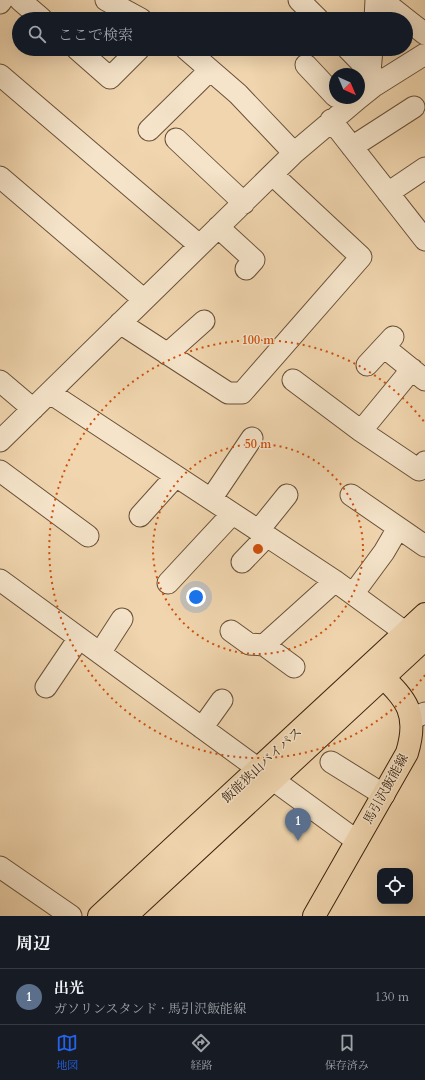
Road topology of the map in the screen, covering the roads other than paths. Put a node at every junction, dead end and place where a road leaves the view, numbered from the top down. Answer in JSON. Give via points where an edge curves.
{"nodes":[{"id":1,"x":2,"y":0,"type":"edge"},
{"id":2,"x":20,"y":0,"type":"edge"},
{"id":3,"x":299,"y":0,"type":"edge"},
{"id":4,"x":376,"y":0,"type":"edge"},
{"id":5,"x":382,"y":0,"type":"edge"},
{"id":6,"x":0,"y":3,"type":"edge"},
{"id":7,"x":119,"y":3,"type":"edge"},
{"id":8,"x":34,"y":12,"type":"edge"},
{"id":9,"x":131,"y":12,"type":"edge"},
{"id":10,"x":311,"y":12,"type":"edge"},
{"id":11,"x":375,"y":12,"type":"edge"},
{"id":12,"x":397,"y":12,"type":"edge"},
{"id":13,"x":413,"y":25,"type":"edge"},
{"id":14,"x":425,"y":34,"type":"edge"},
{"id":15,"x":425,"y":54,"type":"edge"},
{"id":16,"x":85,"y":56,"type":"edge"},
{"id":17,"x":132,"y":56,"type":"edge"},
{"id":18,"x":194,"y":56,"type":"edge"},
{"id":19,"x":355,"y":56,"type":"edge"},
{"id":20,"x":373,"y":56,"type":"edge"},
{"id":21,"x":306,"y":65,"type":"dead end"},
{"id":22,"x":210,"y":70,"type":"junction"},
{"id":23,"x":0,"y":75,"type":"edge"},
{"id":24,"x":375,"y":77,"type":"junction"},
{"id":25,"x":365,"y":85,"type":"edge"},
{"id":26,"x":329,"y":88,"type":"edge"},
{"id":27,"x":343,"y":104,"type":"edge"},
{"id":28,"x":344,"y":104,"type":"edge"},
{"id":29,"x":414,"y":107,"type":"dead end"},
{"id":30,"x":149,"y":130,"type":"dead end"},
{"id":31,"x":176,"y":139,"type":"dead end"},
{"id":32,"x":352,"y":147,"type":"junction"},
{"id":33,"x":294,"y":154,"type":"junction"},
{"id":34,"x":425,"y":168,"type":"edge"},
{"id":35,"x":273,"y":175,"type":"junction"},
{"id":36,"x":3,"y":184,"type":"edge"},
{"id":37,"x":388,"y":193,"type":"junction"},
{"id":38,"x":244,"y":203,"type":"junction"},
{"id":39,"x":218,"y":227,"type":"junction"},
{"id":40,"x":425,"y":240,"type":"edge"},
{"id":41,"x":199,"y":245,"type":"junction"},
{"id":42,"x":246,"y":269,"type":"dead end"},
{"id":43,"x":143,"y":299,"type":"junction"},
{"id":44,"x":204,"y":320,"type":"dead end"},
{"id":45,"x":116,"y":326,"type":"junction"},
{"id":46,"x":167,"y":354,"type":"junction"},
{"id":47,"x":366,"y":364,"type":"dead end"},
{"id":48,"x":418,"y":374,"type":"edge"},
{"id":49,"x":294,"y":380,"type":"dead end"},
{"id":50,"x":0,"y":381,"type":"edge"},
{"id":51,"x":50,"y":393,"type":"junction"},
{"id":52,"x":222,"y":403,"type":"dead end"},
{"id":53,"x":32,"y":410,"type":"junction"},
{"id":54,"x":361,"y":431,"type":"junction"},
{"id":55,"x":252,"y":438,"type":"dead end"},
{"id":56,"x":0,"y":441,"type":"edge"},
{"id":57,"x":425,"y":462,"type":"edge"},
{"id":58,"x":0,"y":471,"type":"edge"},
{"id":59,"x":175,"y":477,"type":"junction"},
{"id":60,"x":287,"y":495,"type":"dead end"},
{"id":61,"x":351,"y":495,"type":"dead end"},
{"id":62,"x":211,"y":499,"type":"junction"},
{"id":63,"x":232,"y":514,"type":"junction"},
{"id":64,"x":140,"y":516,"type":"dead end"},
{"id":65,"x":398,"y":528,"type":"junction"},
{"id":66,"x":262,"y":534,"type":"junction"},
{"id":67,"x":88,"y":536,"type":"dead end"},
{"id":68,"x":425,"y":546,"type":"edge"},
{"id":69,"x":242,"y":562,"type":"dead end"},
{"id":70,"x":335,"y":581,"type":"junction"},
{"id":71,"x":168,"y":583,"type":"dead end"},
{"id":72,"x":2,"y":587,"type":"edge"},
{"id":73,"x":353,"y":594,"type":"junction"},
{"id":74,"x":425,"y":614,"type":"edge"},
{"id":75,"x":122,"y":620,"type":"dead end"},
{"id":76,"x":231,"y":631,"type":"dead end"},
{"id":77,"x":416,"y":636,"type":"edge"},
{"id":78,"x":79,"y":638,"type":"junction"},
{"id":79,"x":264,"y":645,"type":"junction"},
{"id":80,"x":100,"y":653,"type":"junction"},
{"id":81,"x":294,"y":667,"type":"dead end"},
{"id":82,"x":377,"y":672,"type":"junction"},
{"id":83,"x":46,"y":687,"type":"dead end"},
{"id":84,"x":222,"y":700,"type":"dead end"},
{"id":85,"x":419,"y":716,"type":"edge"},
{"id":86,"x":202,"y":728,"type":"junction"},
{"id":87,"x":331,"y":762,"type":"dead end"},
{"id":88,"x":265,"y":774,"type":"junction"},
{"id":89,"x":384,"y":795,"type":"junction"},
{"id":90,"x":357,"y":841,"type":"junction"},
{"id":91,"x":0,"y":867,"type":"edge"},
{"id":92,"x":129,"y":915,"type":"edge"},
{"id":93,"x":71,"y":916,"type":"edge"},
{"id":94,"x":99,"y":916,"type":"edge"},
{"id":95,"x":314,"y":916,"type":"edge"}],
"edges":[{"from":1,"to":6,"type":"street"},
{"from":2,"to":8,"type":"street"},
{"from":3,"to":10,"type":"street"},
{"from":4,"to":11,"type":"street"},
{"from":5,"to":12,"type":"street"},
{"from":7,"to":9,"type":"street"},
{"from":13,"to":14,"type":"street"},
{"from":15,"to":24,"type":"street"},
{"from":16,"to":17,"type":"street","via":[[110,78]]},
{"from":18,"to":22,"type":"street"},
{"from":19,"to":24,"type":"street"},
{"from":20,"to":24,"type":"street"},
{"from":21,"to":26,"type":"street"},
{"from":22,"to":30,"type":"street"},
{"from":22,"to":33,"type":"street","via":[[238,94]]},
{"from":23,"to":41,"type":"street"},
{"from":24,"to":25,"type":"street"},
{"from":27,"to":33,"type":"street"},
{"from":28,"to":32,"type":"street"},
{"from":29,"to":32,"type":"street"},
{"from":31,"to":38,"type":"street"},
{"from":32,"to":37,"type":"street"},
{"from":33,"to":35,"type":"street"},
{"from":34,"to":37,"type":"street"},
{"from":35,"to":38,"type":"street"},
{"from":35,"to":46,"type":"street","via":[[361,257],[242,393],[228,393]]},
{"from":36,"to":43,"type":"street"},
{"from":37,"to":40,"type":"street"},
{"from":38,"to":39,"type":"street"},
{"from":39,"to":41,"type":"street"},
{"from":39,"to":42,"type":"street","via":[[254,260]]},
{"from":41,"to":43,"type":"street"},
{"from":43,"to":45,"type":"street"},
{"from":44,"to":46,"type":"street"},
{"from":45,"to":46,"type":"street"},
{"from":45,"to":51,"type":"street"},
{"from":45,"to":52,"type":"street"},
{"from":47,"to":48,"type":"street","via":[[388,342]]},
{"from":48,"to":54,"type":"street"},
{"from":49,"to":54,"type":"street"},
{"from":50,"to":53,"type":"street"},
{"from":51,"to":53,"type":"street"},
{"from":51,"to":59,"type":"street"},
{"from":53,"to":56,"type":"street"},
{"from":54,"to":57,"type":"street","via":[[419,470]]},
{"from":55,"to":62,"type":"street"},
{"from":58,"to":67,"type":"street"},
{"from":59,"to":62,"type":"street"},
{"from":59,"to":64,"type":"street"},
{"from":60,"to":66,"type":"street"},
{"from":61,"to":65,"type":"street"},
{"from":62,"to":63,"type":"street"},
{"from":63,"to":66,"type":"street"},
{"from":63,"to":71,"type":"street"},
{"from":65,"to":68,"type":"street"},
{"from":65,"to":73,"type":"street"},
{"from":66,"to":69,"type":"street"},
{"from":66,"to":70,"type":"street"},
{"from":70,"to":73,"type":"street"},
{"from":70,"to":79,"type":"street"},
{"from":72,"to":78,"type":"street"},
{"from":73,"to":77,"type":"street"},
{"from":74,"to":77,"type":"main road","name":"飯能狭山バイパス"},
{"from":75,"to":80,"type":"street"},
{"from":76,"to":79,"type":"street","via":[[249,644]]},
{"from":77,"to":82,"type":"main road","name":"飯能狭山バイパス"},
{"from":78,"to":80,"type":"street"},
{"from":78,"to":83,"type":"street"},
{"from":79,"to":81,"type":"street"},
{"from":80,"to":86,"type":"street"},
{"from":82,"to":85,"type":"main road","name":"馬引沢飯能線"},
{"from":82,"to":88,"type":"main road","name":"飯能狭山バイパス"},
{"from":84,"to":86,"type":"street"},
{"from":85,"to":89,"type":"main road","name":"馬引沢飯能線","via":[[407,753]]},
{"from":86,"to":88,"type":"street"},
{"from":87,"to":89,"type":"street"},
{"from":88,"to":90,"type":"street"},
{"from":88,"to":92,"type":"main road","name":"飯能狭山バイパス"},
{"from":88,"to":94,"type":"main road","name":"飯能狭山バイパス"},
{"from":89,"to":90,"type":"main road","name":"馬引沢飯能線"},
{"from":90,"to":95,"type":"main road","name":"馬引沢飯能線"},
{"from":91,"to":93,"type":"street"}]}
